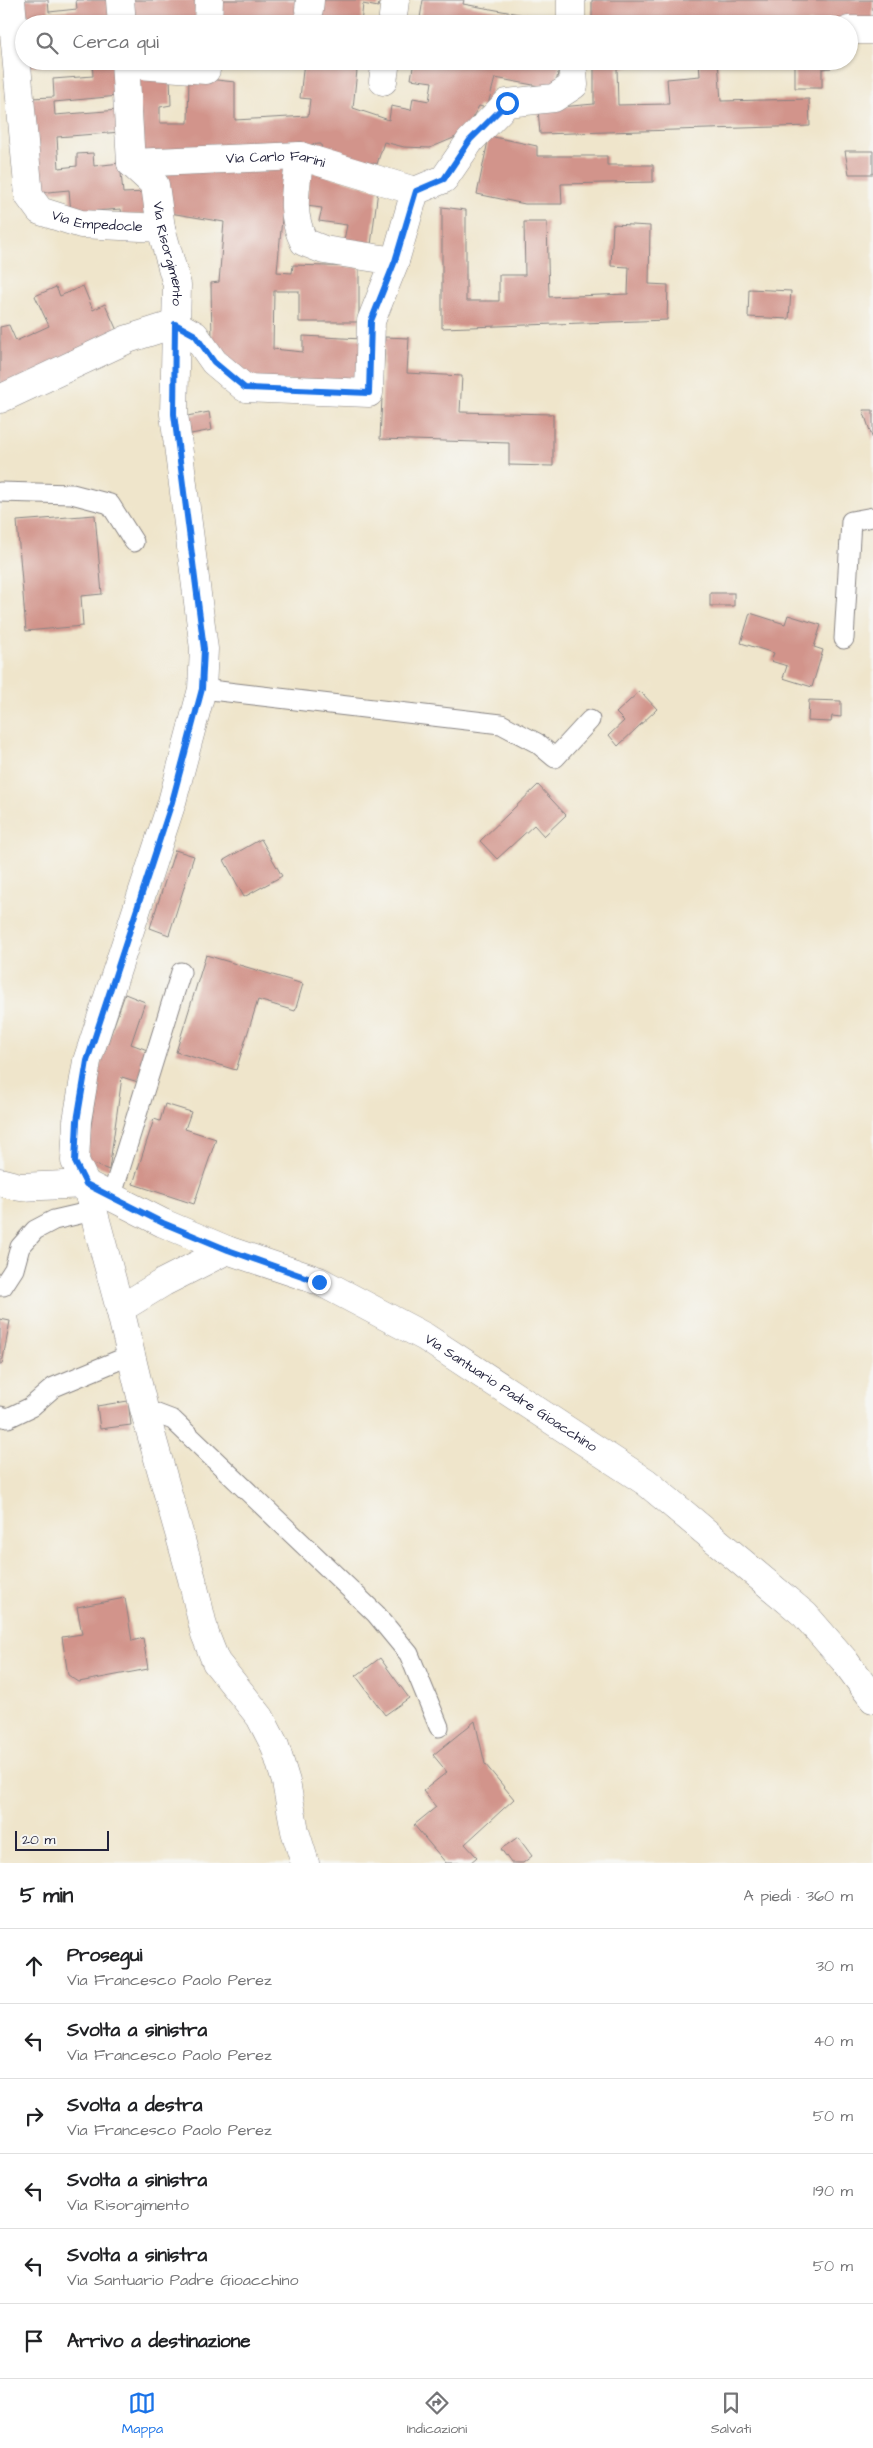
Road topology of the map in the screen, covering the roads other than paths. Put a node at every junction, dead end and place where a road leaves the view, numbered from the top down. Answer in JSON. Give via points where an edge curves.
{"nodes":[{"id":1,"x":11,"y":0,"type":"edge"},
{"id":2,"x":120,"y":0,"type":"edge"},
{"id":3,"x":209,"y":0,"type":"edge"},
{"id":4,"x":395,"y":0,"type":"edge"},
{"id":5,"x":571,"y":0,"type":"edge"},
{"id":6,"x":121,"y":15,"type":"edge"},
{"id":7,"x":208,"y":15,"type":"edge"},
{"id":8,"x":393,"y":15,"type":"edge"},
{"id":9,"x":571,"y":15,"type":"edge"},
{"id":10,"x":858,"y":30,"type":"edge"},
{"id":11,"x":873,"y":30,"type":"edge"},
{"id":12,"x":15,"y":44,"type":"edge"},
{"id":13,"x":17,"y":70,"type":"edge"},
{"id":14,"x":125,"y":70,"type":"edge"},
{"id":15,"x":573,"y":70,"type":"edge"},
{"id":16,"x":300,"y":156,"type":"junction"},
{"id":17,"x":131,"y":163,"type":"junction"},
{"id":18,"x":416,"y":191,"type":"junction"},
{"id":19,"x":161,"y":228,"type":"junction"},
{"id":20,"x":395,"y":261,"type":"junction"},
{"id":21,"x":175,"y":324,"type":"junction"},
{"id":22,"x":0,"y":399,"type":"edge"},
{"id":23,"x":0,"y":492,"type":"edge"},
{"id":24,"x":873,"y":517,"type":"edge"},
{"id":25,"x":134,"y":542,"type":"dead end"},
{"id":26,"x":844,"y":639,"type":"dead end"},
{"id":27,"x":202,"y":689,"type":"junction"},
{"id":28,"x":590,"y":720,"type":"dead end"},
{"id":29,"x":181,"y":972,"type":"dead end"},
{"id":30,"x":0,"y":1182,"type":"edge"},
{"id":31,"x":86,"y":1184,"type":"junction"},
{"id":32,"x":103,"y":1203,"type":"junction"},
{"id":33,"x":228,"y":1250,"type":"junction"},
{"id":34,"x":0,"y":1286,"type":"edge"},
{"id":35,"x":120,"y":1309,"type":"junction"},
{"id":36,"x":131,"y":1355,"type":"junction"},
{"id":37,"x":144,"y":1409,"type":"junction"},
{"id":38,"x":0,"y":1416,"type":"edge"},
{"id":39,"x":873,"y":1699,"type":"edge"},
{"id":40,"x":439,"y":1726,"type":"dead end"},
{"id":41,"x":305,"y":1863,"type":"edge"}],
"edges":[{"from":1,"to":12,"type":"street","name":"Via Empedocle"},
{"from":2,"to":6,"type":"street"},
{"from":3,"to":7,"type":"street"},
{"from":4,"to":8,"type":"street"},
{"from":5,"to":9,"type":"street"},
{"from":10,"to":11,"type":"street"},
{"from":13,"to":19,"type":"street","name":"Via Empedocle","via":[[29,196],[40,212],[81,224]]},
{"from":14,"to":17,"type":"street"},
{"from":15,"to":18,"type":"street","via":[[574,85],[554,98],[507,103],[470,140],[444,179]]},
{"from":16,"to":17,"type":"street","name":"Via Carlo Farini"},
{"from":16,"to":18,"type":"street","name":"Via Carlo Farini"},
{"from":16,"to":20,"type":"street","via":[[294,203],[296,225],[304,242],[324,250]]},
{"from":17,"to":19,"type":"street","name":"Via Risorgimento","via":[[155,185]]},
{"from":18,"to":20,"type":"street"},
{"from":19,"to":21,"type":"street","name":"Via Risorgimento","via":[[177,286]]},
{"from":20,"to":21,"type":"street","via":[[371,321],[369,393],[245,388],[214,362],[195,335]]},
{"from":21,"to":22,"type":"street","via":[[128,339]]},
{"from":21,"to":27,"type":"street","name":"Via Risorgimento","via":[[174,414],[204,649]]},
{"from":23,"to":25,"type":"lane","via":[[72,494],[110,504]]},
{"from":24,"to":26,"type":"lane","via":[[851,522]]},
{"from":27,"to":28,"type":"lane","via":[[501,724],[537,743],[554,758]]},
{"from":27,"to":31,"type":"street","name":"Via Risorgimento","via":[[172,802],[87,1061],[77,1121],[75,1162]]},
{"from":29,"to":32,"type":"lane"},
{"from":30,"to":31,"type":"street","via":[[20,1187]]},
{"from":31,"to":32,"type":"street","name":"Via Santuario Padre Gioacchino"},
{"from":32,"to":33,"type":"street","name":"Via Santuario Padre Gioacchino"},
{"from":32,"to":34,"type":"lane","via":[[35,1230],[20,1247],[14,1269]]},
{"from":32,"to":35,"type":"street"},
{"from":33,"to":35,"type":"street","via":[[164,1282]]},
{"from":33,"to":39,"type":"street","name":"Via Santuario Padre Gioacchino","via":[[319,1282],[425,1337],[646,1482],[805,1615]]},
{"from":35,"to":36,"type":"street"},
{"from":36,"to":37,"type":"street"},
{"from":36,"to":38,"type":"lane","via":[[54,1387],[31,1407],[8,1418]]},
{"from":37,"to":40,"type":"lane","via":[[173,1420],[376,1614],[409,1654]]},
{"from":37,"to":41,"type":"street","via":[[192,1579],[204,1634],[216,1662],[260,1717],[275,1746]]}]}
